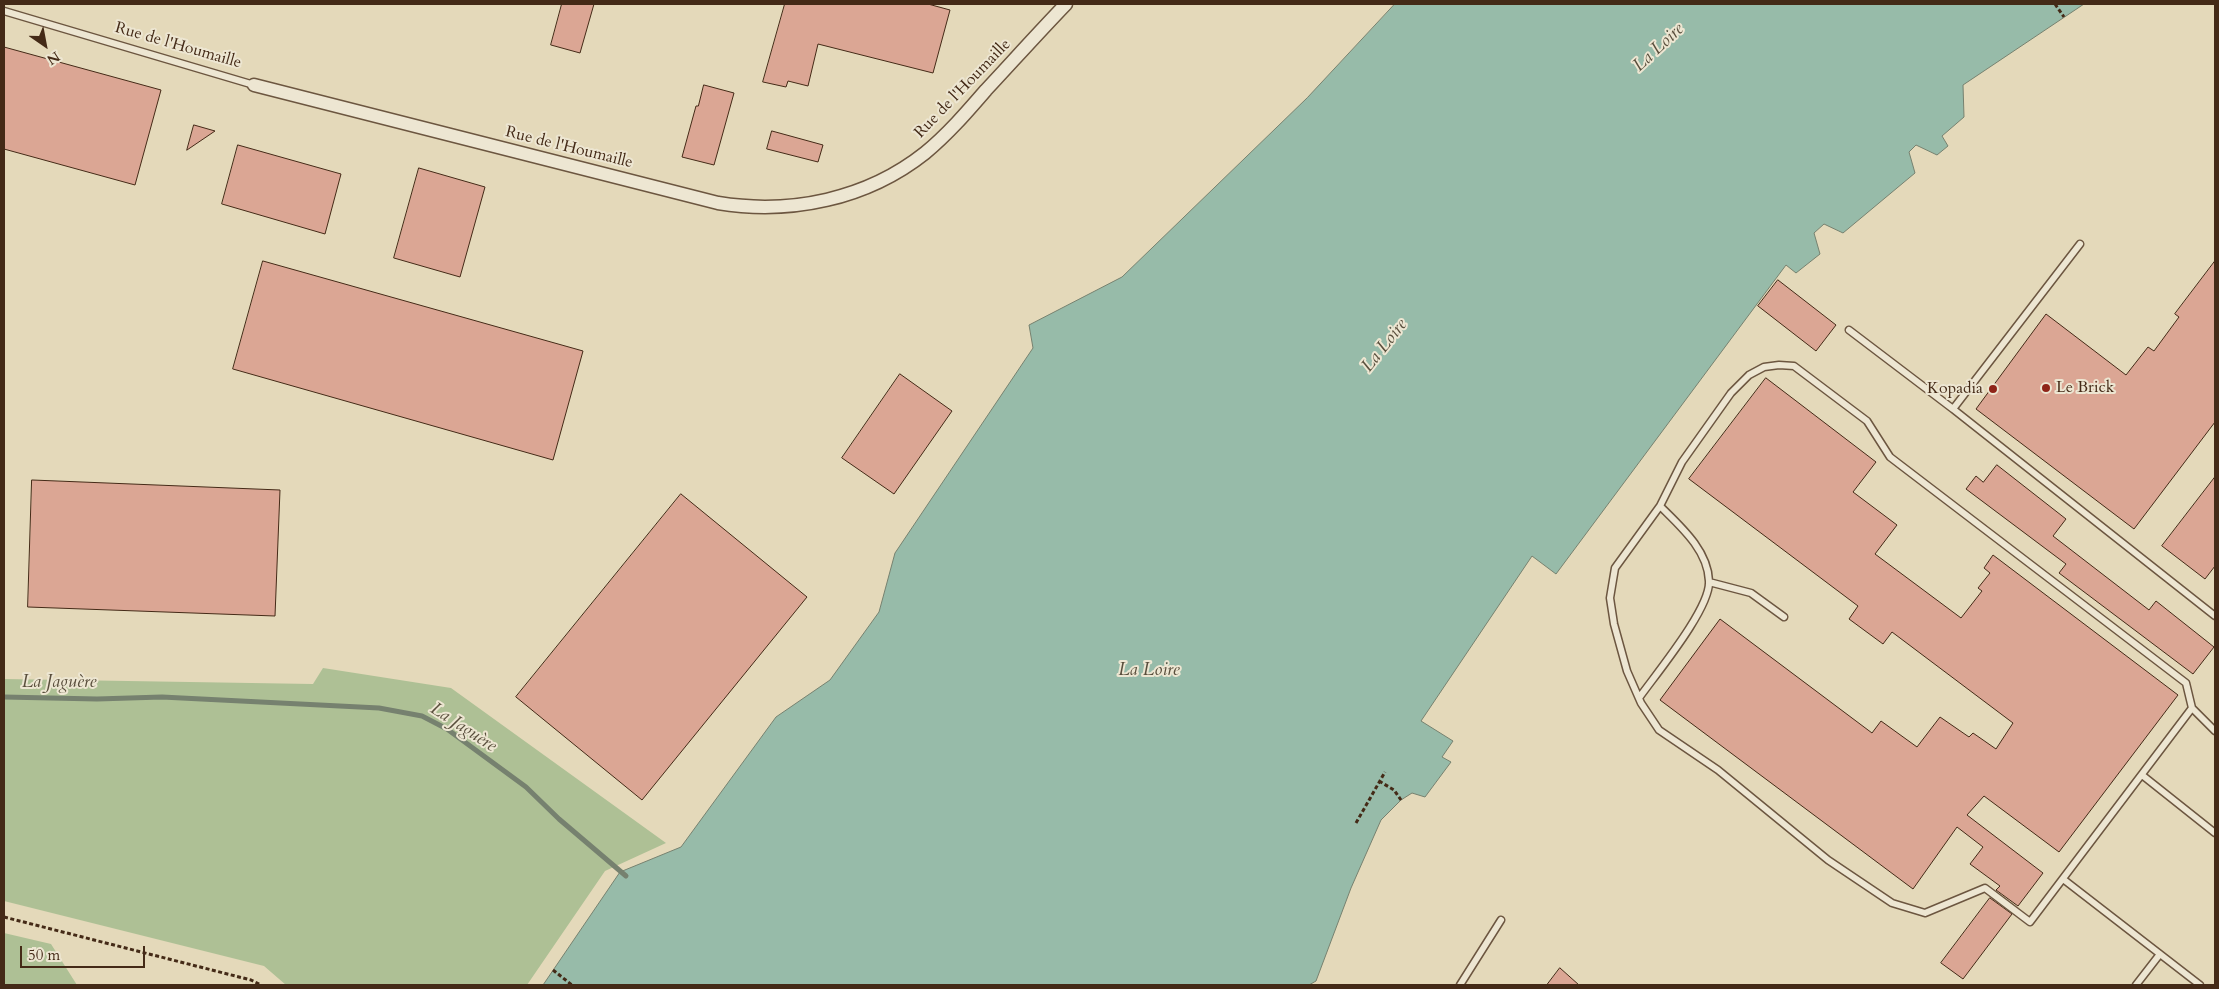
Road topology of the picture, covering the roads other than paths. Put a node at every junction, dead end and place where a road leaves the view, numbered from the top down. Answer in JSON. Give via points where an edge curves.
{"nodes":[{"id":1,"x":1066,"y":4,"type":"edge"},
{"id":2,"x":4,"y":11,"type":"edge"},
{"id":3,"x":254,"y":85,"type":"joint"},
{"id":4,"x":2080,"y":244,"type":"dead end"},
{"id":5,"x":1849,"y":330,"type":"dead end"},
{"id":6,"x":1953,"y":409,"type":"junction"},
{"id":7,"x":1660,"y":506,"type":"junction"},
{"id":8,"x":1710,"y":582,"type":"junction"},
{"id":9,"x":2215,"y":616,"type":"edge"},
{"id":10,"x":1784,"y":618,"type":"dead end"},
{"id":11,"x":1639,"y":698,"type":"junction"},
{"id":12,"x":2192,"y":708,"type":"junction"},
{"id":13,"x":2215,"y":731,"type":"edge"},
{"id":14,"x":2142,"y":775,"type":"junction"},
{"id":15,"x":2215,"y":833,"type":"edge"},
{"id":16,"x":2063,"y":879,"type":"junction"},
{"id":17,"x":1500,"y":920,"type":"dead end"},
{"id":18,"x":2160,"y":954,"type":"junction"},
{"id":19,"x":1460,"y":985,"type":"edge"},
{"id":20,"x":2136,"y":985,"type":"edge"},
{"id":21,"x":2200,"y":985,"type":"edge"}],
"edges":[{"from":1,"to":3,"type":"street","name":"Rue de l'Houmaille","via":[[955,126],[925,153],[870,186],[835,198],[794,206],[718,203]]},
{"from":2,"to":3,"type":"lane","name":"Rue de l'Houmaille"},
{"from":4,"to":6,"type":"lane"},
{"from":5,"to":6,"type":"lane"},
{"from":6,"to":9,"type":"lane"},
{"from":7,"to":8,"type":"lane","via":[[1691,538]]},
{"from":7,"to":11,"type":"lane","via":[[1615,568],[1610,598],[1627,671]]},
{"from":7,"to":12,"type":"lane","via":[[1682,462],[1730,393],[1749,375],[1764,367],[1794,366],[1867,421],[1890,457],[2186,683]]},
{"from":8,"to":10,"type":"lane","via":[[1750,593]]},
{"from":8,"to":11,"type":"lane","via":[[1701,611]]},
{"from":11,"to":16,"type":"lane","via":[[1659,730],[1718,770],[1828,860],[1892,903],[1925,913],[1985,888],[2030,922]]},
{"from":12,"to":13,"type":"lane"},
{"from":12,"to":14,"type":"lane"},
{"from":14,"to":15,"type":"lane"},
{"from":14,"to":16,"type":"lane"},
{"from":16,"to":18,"type":"lane"},
{"from":17,"to":19,"type":"lane"},
{"from":18,"to":20,"type":"lane"},
{"from":18,"to":21,"type":"lane"}]}
